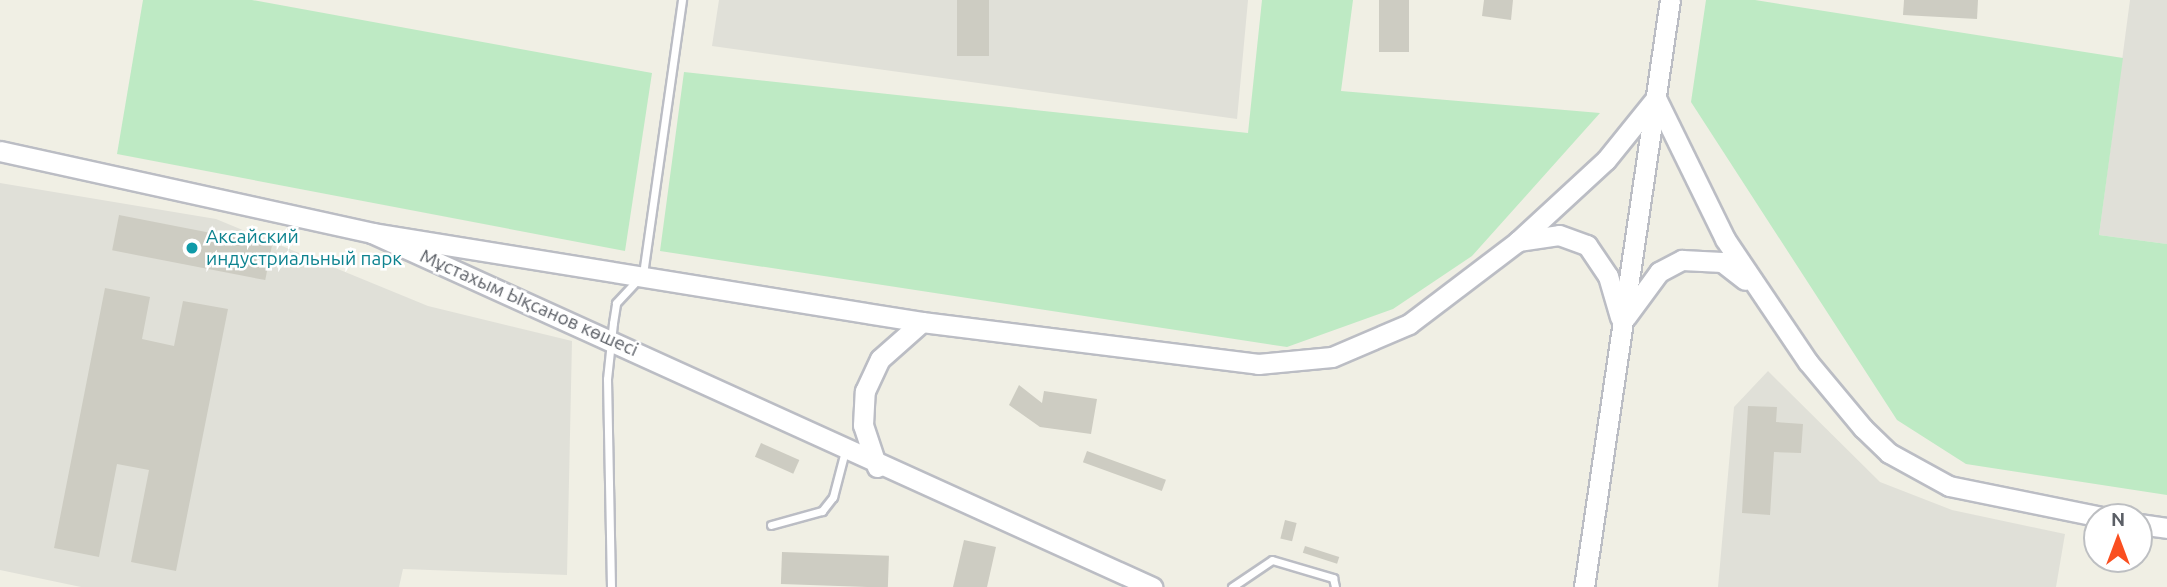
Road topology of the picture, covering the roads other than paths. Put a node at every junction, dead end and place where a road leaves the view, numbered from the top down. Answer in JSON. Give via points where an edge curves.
{"nodes":[{"id":1,"x":682,"y":0,"type":"edge"},
{"id":2,"x":1670,"y":0,"type":"edge"},
{"id":3,"x":1656,"y":97,"type":"junction"},
{"id":4,"x":0,"y":151,"type":"edge"},
{"id":5,"x":372,"y":233,"type":"junction"},
{"id":6,"x":1517,"y":242,"type":"junction"},
{"id":7,"x":643,"y":274,"type":"junction"},
{"id":8,"x":1761,"y":295,"type":"junction"},
{"id":9,"x":922,"y":322,"type":"junction"},
{"id":10,"x":1622,"y":323,"type":"junction"},
{"id":11,"x":615,"y":340,"type":"junction"},
{"id":12,"x":845,"y":451,"type":"junction"},
{"id":13,"x":877,"y":467,"type":"junction"},
{"id":14,"x":2083,"y":513,"type":"edge"},
{"id":15,"x":771,"y":525,"type":"dead end"},
{"id":16,"x":611,"y":587,"type":"edge"},
{"id":17,"x":1152,"y":587,"type":"edge"},
{"id":18,"x":1232,"y":587,"type":"edge"},
{"id":19,"x":1335,"y":587,"type":"edge"},
{"id":20,"x":1584,"y":587,"type":"edge"}],
"edges":[{"from":1,"to":7,"type":"lane"},
{"from":2,"to":3,"type":"main road"},
{"from":3,"to":6,"type":"main road","via":[[1606,160]]},
{"from":3,"to":8,"type":"main road","via":[[1702,200]]},
{"from":3,"to":10,"type":"main road"},
{"from":4,"to":5,"type":"main road","name":"Мұстахым Ықсанов көшесі"},
{"from":5,"to":7,"type":"main road"},
{"from":5,"to":11,"type":"main road","name":"Мұстахым Ықсанов көшесі"},
{"from":6,"to":9,"type":"main road","via":[[1409,324],[1332,357],[1258,364]]},
{"from":6,"to":10,"type":"main road","via":[[1559,235],[1587,245],[1608,276]]},
{"from":7,"to":9,"type":"main road"},
{"from":7,"to":11,"type":"lane","via":[[616,303]]},
{"from":8,"to":10,"type":"main road","via":[[1722,262],[1682,260],[1659,272]]},
{"from":8,"to":14,"type":"main road","via":[[1808,362],[1889,453],[1950,486]]},
{"from":9,"to":13,"type":"main road","via":[[880,359],[865,391],[863,425]]},
{"from":10,"to":20,"type":"main road"},
{"from":11,"to":12,"type":"main road","name":"Мұстахым Ықсанов көшесі"},
{"from":11,"to":16,"type":"lane","via":[[607,379]]},
{"from":12,"to":13,"type":"main road","name":"Мұстахым Ықсанов көшесі"},
{"from":12,"to":15,"type":"lane","via":[[822,511]]},
{"from":13,"to":17,"type":"main road","name":"Мұстахым Ықсанов көшесі"},
{"from":18,"to":19,"type":"lane","via":[[1272,560],[1333,579]]}]}
